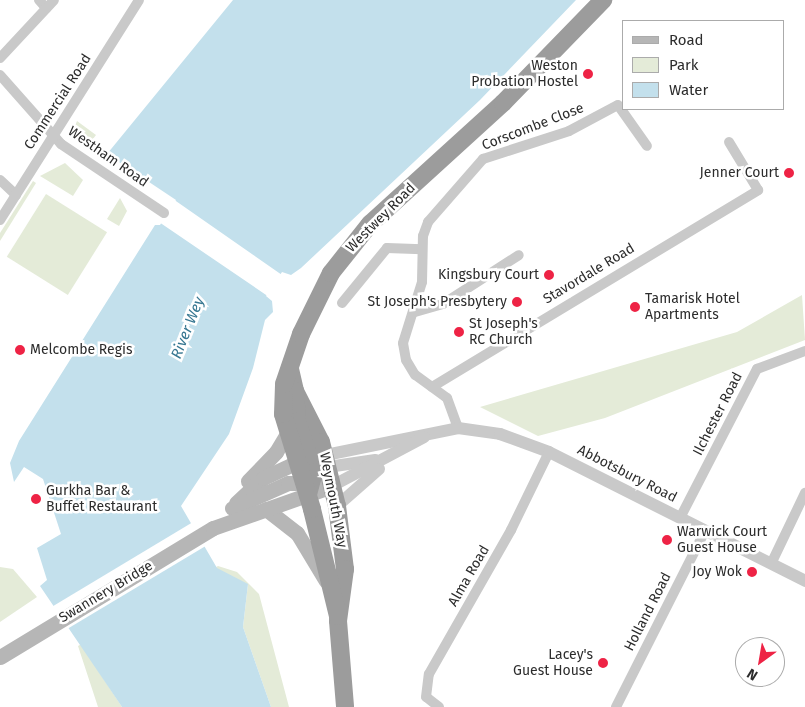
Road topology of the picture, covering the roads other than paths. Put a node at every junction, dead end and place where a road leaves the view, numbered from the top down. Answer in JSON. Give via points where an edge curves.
{"nodes":[{"id":1,"x":139,"y":0,"type":"edge"},
{"id":2,"x":603,"y":0,"type":"edge"},
{"id":3,"x":46,"y":3,"type":"edge"},
{"id":4,"x":0,"y":58,"type":"edge"},
{"id":5,"x":0,"y":75,"type":"edge"},
{"id":6,"x":622,"y":110,"type":"edge"},
{"id":7,"x":622,"y":110,"type":"edge"},
{"id":8,"x":53,"y":134,"type":"junction"},
{"id":9,"x":729,"y":142,"type":"dead end"},
{"id":10,"x":647,"y":146,"type":"dead end"},
{"id":11,"x":0,"y":180,"type":"edge"},
{"id":12,"x":16,"y":195,"type":"junction"},
{"id":13,"x":164,"y":213,"type":"dead end"},
{"id":14,"x":0,"y":220,"type":"edge"},
{"id":15,"x":422,"y":250,"type":"junction"},
{"id":16,"x":519,"y":255,"type":"dead end"},
{"id":17,"x":342,"y":303,"type":"dead end"},
{"id":18,"x":415,"y":312,"type":"junction"},
{"id":19,"x":805,"y":351,"type":"edge"},
{"id":20,"x":290,"y":368,"type":"junction"},
{"id":21,"x":432,"y":387,"type":"junction"},
{"id":22,"x":458,"y":428,"type":"junction"},
{"id":23,"x":287,"y":434,"type":"junction"},
{"id":24,"x":426,"y":436,"type":"junction"},
{"id":25,"x":549,"y":452,"type":"junction"},
{"id":26,"x":396,"y":455,"type":"junction"},
{"id":27,"x":319,"y":479,"type":"junction"},
{"id":28,"x":805,"y":493,"type":"edge"},
{"id":29,"x":266,"y":509,"type":"junction"},
{"id":30,"x":680,"y":518,"type":"junction"},
{"id":31,"x":223,"y":519,"type":"junction"},
{"id":32,"x":705,"y":531,"type":"junction"},
{"id":33,"x":771,"y":564,"type":"junction"},
{"id":34,"x":805,"y":580,"type":"edge"},
{"id":35,"x":331,"y":589,"type":"junction"},
{"id":36,"x":338,"y":616,"type":"junction"},
{"id":37,"x":0,"y":657,"type":"edge"},
{"id":38,"x":345,"y":707,"type":"edge"},
{"id":39,"x":440,"y":707,"type":"edge"},
{"id":40,"x":616,"y":707,"type":"edge"}],
"edges":[{"from":1,"to":8,"type":"street","name":"Commercial Road"},
{"from":2,"to":20,"type":"highway","name":"Westwey Road","via":[[503,103],[355,241],[314,303]]},
{"from":3,"to":4,"type":"street"},
{"from":5,"to":8,"type":"street","name":"Westham Road"},
{"from":6,"to":10,"type":"street","name":"Corscombe Close"},
{"from":7,"to":15,"type":"street","name":"Corscombe Close","via":[[618,104],[568,131],[483,159],[428,222]]},
{"from":8,"to":12,"type":"street","name":"Commercial Road"},
{"from":8,"to":13,"type":"street","name":"Westham Road","via":[[60,144]]},
{"from":9,"to":21,"type":"street","name":"Stavordale Road","via":[[758,190]]},
{"from":11,"to":12,"type":"street"},
{"from":12,"to":14,"type":"street","name":"Commercial Road"},
{"from":15,"to":17,"type":"street","via":[[387,248]]},
{"from":15,"to":18,"type":"street","name":"Corscombe Close","via":[[422,282]]},
{"from":16,"to":18,"type":"street","via":[[443,304]]},
{"from":18,"to":21,"type":"street","name":"Corscombe Close","via":[[403,343],[406,360],[414,375]]},
{"from":19,"to":30,"type":"street","name":"Ilchester Road","via":[[757,368]]},
{"from":20,"to":23,"type":"highway","name":"Westwey Road","via":[[282,399]]},
{"from":20,"to":27,"type":"highway","name":"Weymouth Way","via":[[295,391],[314,421]]},
{"from":21,"to":22,"type":"street","via":[[452,405]]},
{"from":22,"to":24,"type":"street","name":"Abbotsbury Road"},
{"from":22,"to":25,"type":"street","name":"Abbotsbury Road","via":[[500,434]]},
{"from":23,"to":27,"type":"highway","name":"Westwey Road"},
{"from":23,"to":31,"type":"main road"},
{"from":24,"to":26,"type":"street","name":"Abbotsbury Road"},
{"from":24,"to":27,"type":"street","name":"Abbotsbury Road","via":[[389,439]]},
{"from":25,"to":30,"type":"street","name":"Abbotsbury Road"},
{"from":25,"to":39,"type":"street","name":"Alma Road","via":[[511,530],[429,674],[426,697]]},
{"from":26,"to":27,"type":"street","name":"Abbotsbury Road"},
{"from":26,"to":27,"type":"street"},
{"from":27,"to":29,"type":"main road","name":"Swannery Bridge"},
{"from":27,"to":31,"type":"main road"},
{"from":27,"to":35,"type":"highway","name":"Weymouth Way"},
{"from":27,"to":36,"type":"highway","name":"Weymouth Way","via":[[345,569]]},
{"from":28,"to":33,"type":"street"},
{"from":29,"to":31,"type":"main road","name":"Swannery Bridge"},
{"from":29,"to":35,"type":"main road","via":[[297,533]]},
{"from":30,"to":32,"type":"street","name":"Abbotsbury Road"},
{"from":31,"to":37,"type":"main road","name":"Swannery Bridge"},
{"from":32,"to":33,"type":"street","name":"Abbotsbury Road"},
{"from":32,"to":40,"type":"street","name":"Holland Road"},
{"from":33,"to":34,"type":"street","name":"Abbotsbury Road"},
{"from":35,"to":36,"type":"highway","name":"Weymouth Way"},
{"from":36,"to":38,"type":"highway","name":"Weymouth Way"}]}
